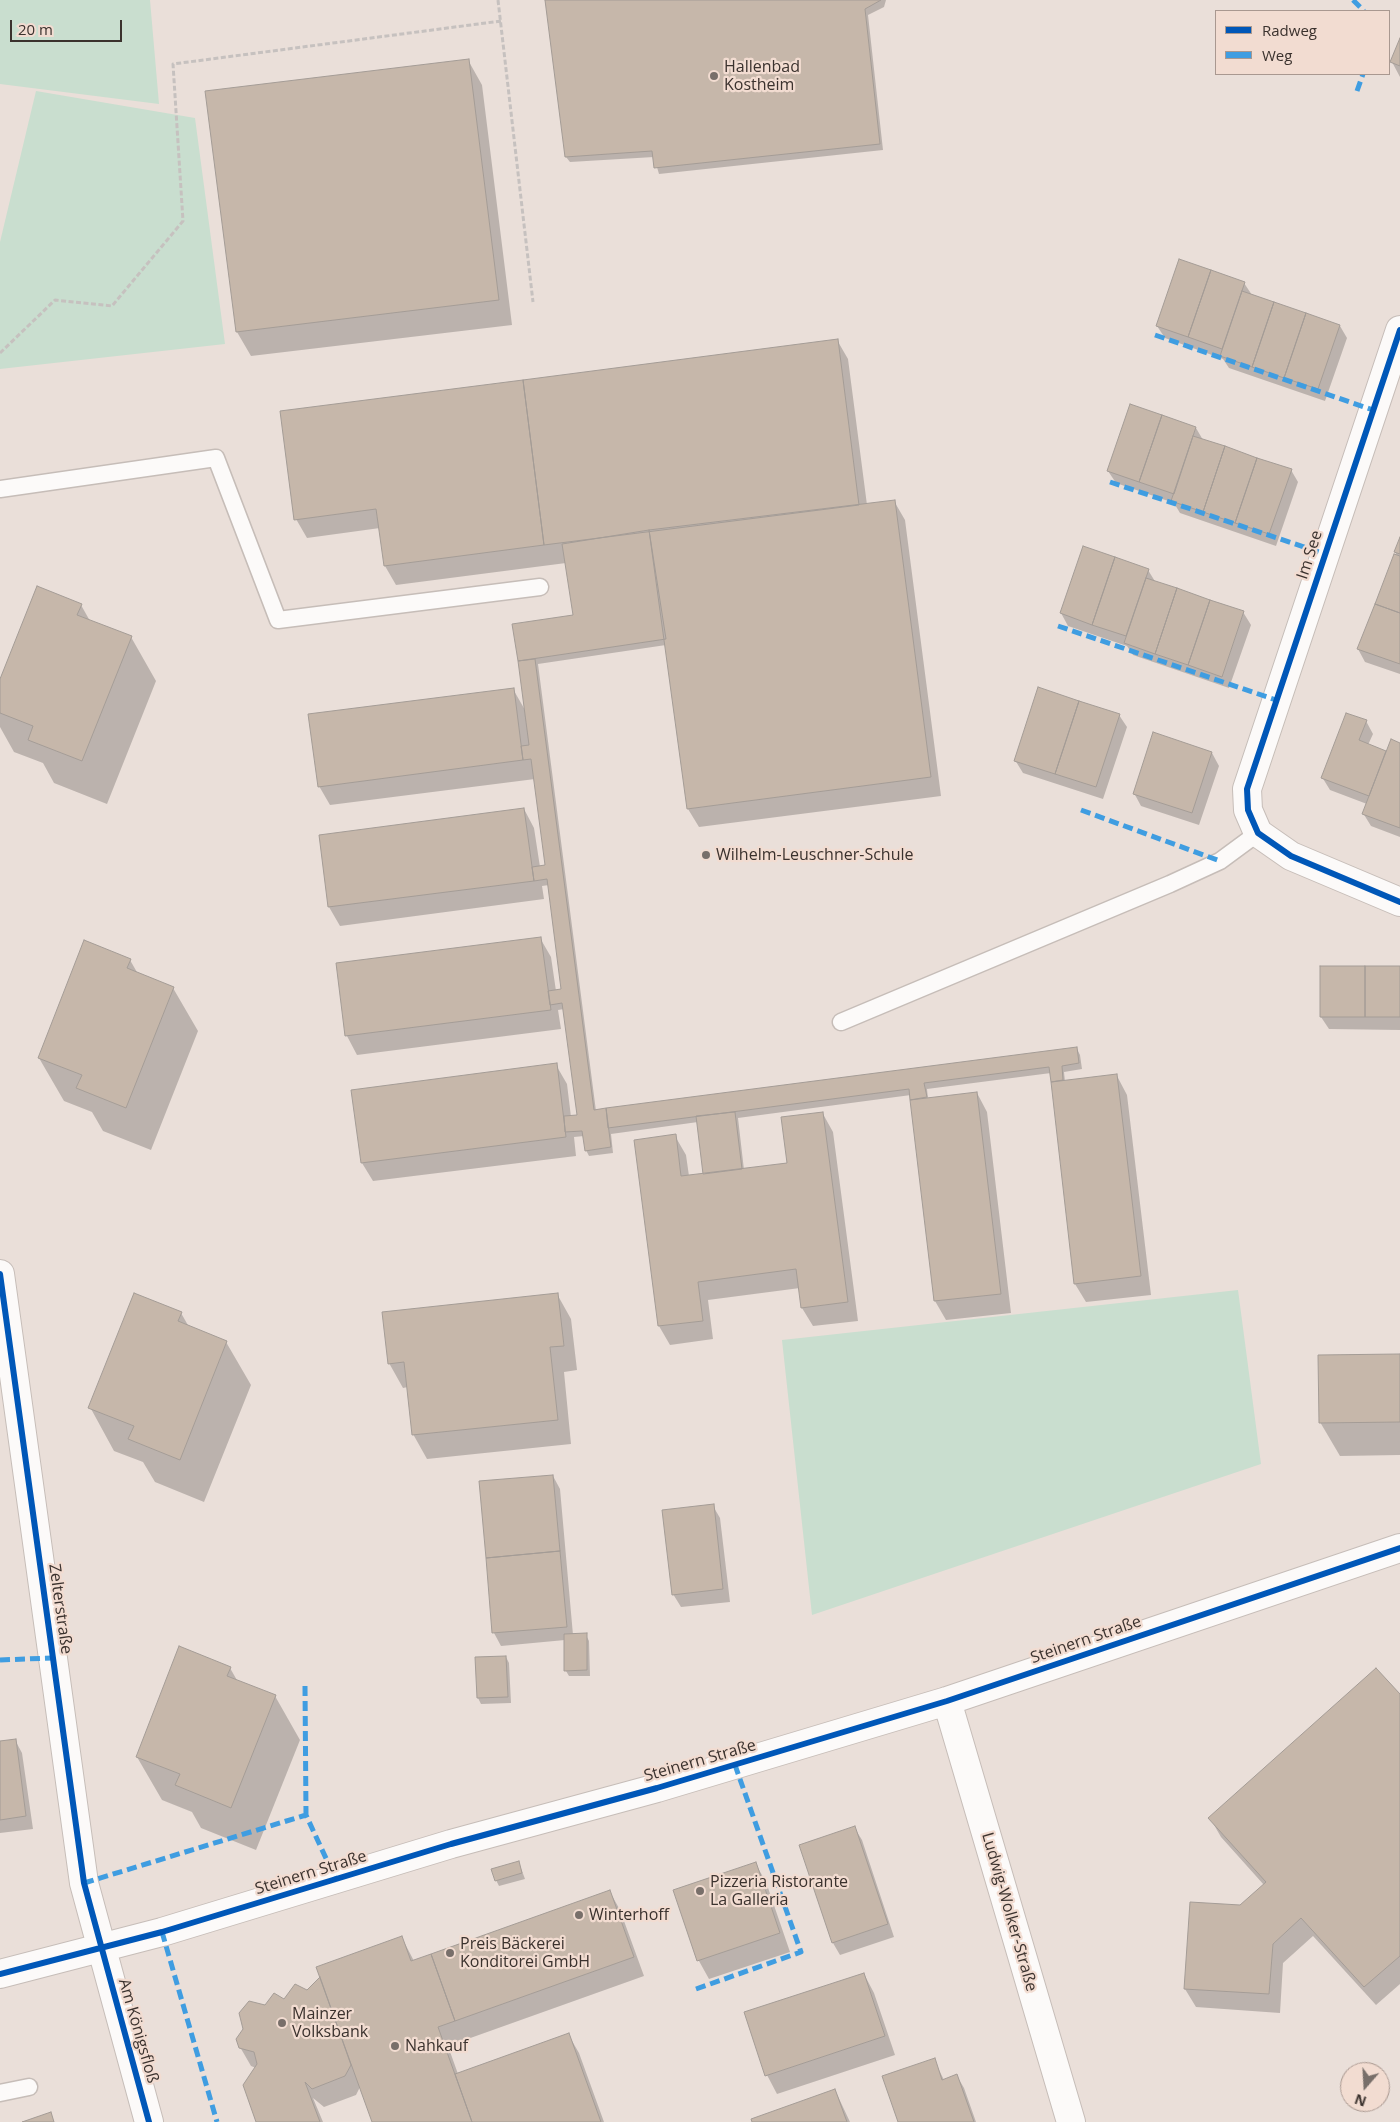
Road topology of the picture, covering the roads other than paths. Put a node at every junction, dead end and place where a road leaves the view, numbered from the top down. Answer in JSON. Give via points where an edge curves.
{"nodes":[{"id":1,"x":1400,"y":330,"type":"edge"},
{"id":2,"x":0,"y":489,"type":"edge"},
{"id":3,"x":540,"y":587,"type":"dead end"},
{"id":4,"x":1258,"y":834,"type":"junction"},
{"id":5,"x":1400,"y":902,"type":"edge"},
{"id":6,"x":841,"y":1022,"type":"dead end"},
{"id":7,"x":0,"y":1274,"type":"edge"},
{"id":8,"x":1400,"y":1548,"type":"edge"},
{"id":9,"x":947,"y":1701,"type":"junction"},
{"id":10,"x":100,"y":1947,"type":"junction"},
{"id":11,"x":0,"y":1974,"type":"edge"},
{"id":12,"x":29,"y":2087,"type":"dead end"},
{"id":13,"x":0,"y":2093,"type":"edge"},
{"id":14,"x":149,"y":2122,"type":"edge"},
{"id":15,"x":1072,"y":2122,"type":"edge"}],
"edges":[{"from":1,"to":4,"type":"street","name":"Im See","via":[[1247,789],[1248,810]]},
{"from":2,"to":3,"type":"lane","via":[[216,458],[278,620]]},
{"from":4,"to":5,"type":"street","via":[[1291,856]]},
{"from":4,"to":6,"type":"lane","via":[[1220,861],[1170,884]]},
{"from":7,"to":10,"type":"street","name":"Zelterstraße","via":[[84,1883]]},
{"from":8,"to":9,"type":"street","name":"Steinern Straße"},
{"from":9,"to":10,"type":"street","name":"Steinern Straße","via":[[657,1788],[451,1844],[162,1932]]},
{"from":9,"to":15,"type":"street","name":"Ludwig-Wolker-Straße"},
{"from":10,"to":11,"type":"street","name":"Steinern Straße"},
{"from":10,"to":14,"type":"street","name":"Am Königsfloß"},
{"from":12,"to":13,"type":"lane"}]}
